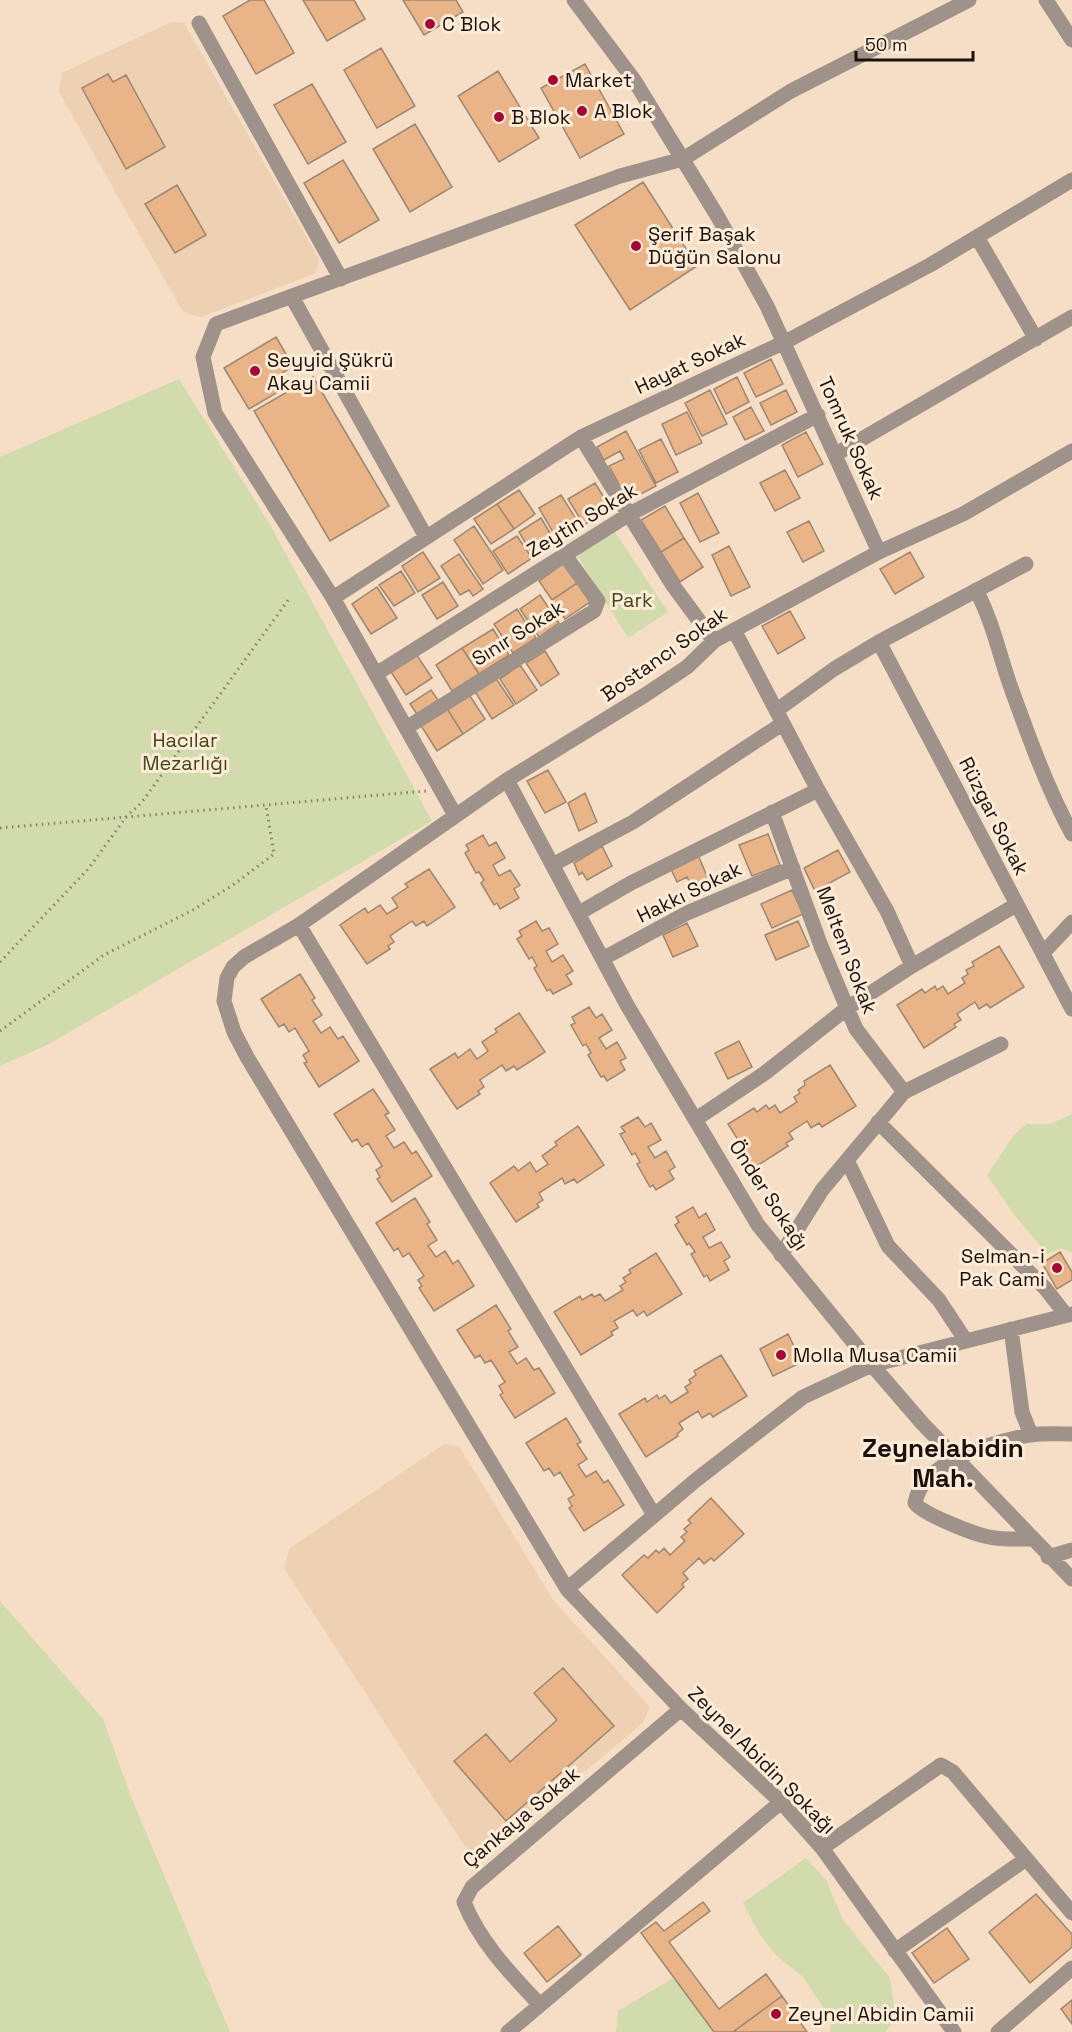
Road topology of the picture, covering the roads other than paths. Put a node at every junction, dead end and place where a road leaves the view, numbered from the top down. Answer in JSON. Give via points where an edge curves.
{"nodes":[{"id":1,"x":574,"y":0,"type":"edge"},
{"id":2,"x":969,"y":0,"type":"edge"},
{"id":3,"x":1046,"y":0,"type":"edge"},
{"id":4,"x":199,"y":23,"type":"dead end"},
{"id":5,"x":1072,"y":40,"type":"edge"},
{"id":6,"x":683,"y":159,"type":"junction"},
{"id":7,"x":1072,"y":180,"type":"edge"},
{"id":8,"x":977,"y":237,"type":"junction"},
{"id":9,"x":341,"y":279,"type":"junction"},
{"id":10,"x":292,"y":297,"type":"junction"},
{"id":11,"x":1072,"y":317,"type":"edge"},
{"id":12,"x":1036,"y":339,"type":"junction"},
{"id":13,"x":785,"y":342,"type":"junction"},
{"id":14,"x":818,"y":414,"type":"junction"},
{"id":15,"x":581,"y":437,"type":"junction"},
{"id":16,"x":1072,"y":451,"type":"edge"},
{"id":17,"x":836,"y":454,"type":"junction"},
{"id":18,"x":628,"y":515,"type":"junction"},
{"id":19,"x":426,"y":537,"type":"junction"},
{"id":20,"x":879,"y":552,"type":"junction"},
{"id":21,"x":564,"y":554,"type":"junction"},
{"id":22,"x":1026,"y":564,"type":"dead end"},
{"id":23,"x":976,"y":590,"type":"junction"},
{"id":24,"x":333,"y":598,"type":"junction"},
{"id":25,"x":734,"y":630,"type":"junction"},
{"id":26,"x":714,"y":641,"type":"junction"},
{"id":27,"x":879,"y":642,"type":"junction"},
{"id":28,"x":376,"y":674,"type":"junction"},
{"id":29,"x":780,"y":717,"type":"junction"},
{"id":30,"x":406,"y":728,"type":"junction"},
{"id":31,"x":507,"y":780,"type":"junction"},
{"id":32,"x":818,"y":790,"type":"junction"},
{"id":33,"x":772,"y":812,"type":"junction"},
{"id":34,"x":455,"y":815,"type":"junction"},
{"id":35,"x":1072,"y":834,"type":"edge"},
{"id":36,"x":554,"y":864,"type":"junction"},
{"id":37,"x":793,"y":868,"type":"junction"},
{"id":38,"x":1016,"y":905,"type":"junction"},
{"id":39,"x":579,"y":913,"type":"junction"},
{"id":40,"x":1072,"y":922,"type":"edge"},
{"id":41,"x":299,"y":925,"type":"junction"},
{"id":42,"x":1043,"y":953,"type":"junction"},
{"id":43,"x":604,"y":958,"type":"junction"},
{"id":44,"x":912,"y":966,"type":"junction"},
{"id":45,"x":846,"y":1009,"type":"junction"},
{"id":46,"x":1072,"y":1009,"type":"edge"},
{"id":47,"x":1001,"y":1044,"type":"dead end"},
{"id":48,"x":904,"y":1092,"type":"junction"},
{"id":49,"x":696,"y":1119,"type":"junction"},
{"id":50,"x":878,"y":1122,"type":"junction"},
{"id":51,"x":847,"y":1160,"type":"junction"},
{"id":52,"x":781,"y":1255,"type":"junction"},
{"id":53,"x":1069,"y":1315,"type":"edge"},
{"id":54,"x":1011,"y":1329,"type":"junction"},
{"id":55,"x":966,"y":1341,"type":"junction"},
{"id":56,"x":872,"y":1365,"type":"junction"},
{"id":57,"x":1072,"y":1434,"type":"edge"},
{"id":58,"x":1031,"y":1435,"type":"junction"},
{"id":59,"x":955,"y":1457,"type":"junction"},
{"id":60,"x":654,"y":1515,"type":"junction"},
{"id":61,"x":1032,"y":1539,"type":"junction"},
{"id":62,"x":1072,"y":1550,"type":"edge"},
{"id":63,"x":1048,"y":1557,"type":"junction"},
{"id":64,"x":1072,"y":1579,"type":"edge"},
{"id":65,"x":567,"y":1589,"type":"junction"},
{"id":66,"x":681,"y":1709,"type":"junction"},
{"id":67,"x":781,"y":1802,"type":"junction"},
{"id":68,"x":822,"y":1848,"type":"junction"},
{"id":69,"x":1026,"y":1858,"type":"junction"},
{"id":70,"x":1072,"y":1913,"type":"edge"},
{"id":71,"x":895,"y":1951,"type":"junction"},
{"id":72,"x":1072,"y":1968,"type":"edge"},
{"id":73,"x":539,"y":2004,"type":"junction"},
{"id":74,"x":508,"y":2032,"type":"edge"},
{"id":75,"x":954,"y":2032,"type":"edge"},
{"id":76,"x":998,"y":2032,"type":"edge"}],
"edges":[{"from":1,"to":6,"type":"street","name":"Tomruk Sokak","via":[[634,80]]},
{"from":2,"to":6,"type":"street","via":[[792,91]]},
{"from":3,"to":5,"type":"street"},
{"from":4,"to":9,"type":"street"},
{"from":6,"to":9,"type":"street","via":[[620,176]]},
{"from":6,"to":13,"type":"street","name":"Tomruk Sokak"},
{"from":7,"to":8,"type":"street","name":"Hayat Sokak"},
{"from":8,"to":12,"type":"street"},
{"from":8,"to":13,"type":"street","name":"Hayat Sokak"},
{"from":9,"to":10,"type":"street"},
{"from":10,"to":19,"type":"street"},
{"from":10,"to":24,"type":"street","via":[[216,324],[203,357],[215,414]]},
{"from":11,"to":12,"type":"street"},
{"from":12,"to":17,"type":"street"},
{"from":13,"to":14,"type":"street","name":"Tomruk Sokak"},
{"from":13,"to":15,"type":"street","name":"Hayat Sokak"},
{"from":14,"to":17,"type":"street","name":"Tomruk Sokak"},
{"from":14,"to":18,"type":"street","name":"Zeytin Sokak"},
{"from":15,"to":18,"type":"street"},
{"from":15,"to":19,"type":"street","name":"Hayat Sokak"},
{"from":16,"to":20,"type":"street","name":"Bostancı Sokak","via":[[963,514]]},
{"from":17,"to":20,"type":"street","name":"Tomruk Sokak"},
{"from":18,"to":21,"type":"street","name":"Zeytin Sokak"},
{"from":18,"to":26,"type":"street"},
{"from":19,"to":24,"type":"street","name":"Hayat Sokak"},
{"from":20,"to":25,"type":"street","name":"Bostancı Sokak"},
{"from":21,"to":28,"type":"street","name":"Zeytin Sokak"},
{"from":21,"to":30,"type":"street","name":"Sınır Sokak","via":[[598,601],[594,611]]},
{"from":22,"to":23,"type":"street"},
{"from":23,"to":27,"type":"street"},
{"from":23,"to":35,"type":"street","via":[[985,606],[1010,685]]},
{"from":24,"to":28,"type":"street"},
{"from":25,"to":26,"type":"street","name":"Bostancı Sokak"},
{"from":25,"to":29,"type":"street"},
{"from":26,"to":31,"type":"street","name":"Bostancı Sokak","via":[[687,667]]},
{"from":27,"to":29,"type":"street","via":[[834,669]]},
{"from":27,"to":38,"type":"street","name":"Rüzgar Sokak"},
{"from":28,"to":30,"type":"street"},
{"from":29,"to":32,"type":"street"},
{"from":29,"to":36,"type":"street","via":[[633,822]]},
{"from":30,"to":34,"type":"street"},
{"from":31,"to":34,"type":"street","name":"Bostancı Sokak"},
{"from":31,"to":36,"type":"street","name":"Önder Sokağı"},
{"from":32,"to":33,"type":"street"},
{"from":32,"to":44,"type":"street","via":[[887,911]]},
{"from":33,"to":37,"type":"street","name":"Meltem Sokak"},
{"from":33,"to":39,"type":"street"},
{"from":34,"to":41,"type":"street","name":"Bostancı Sokak"},
{"from":36,"to":39,"type":"street","name":"Önder Sokağı"},
{"from":37,"to":43,"type":"street","name":"Hakkı Sokak","via":[[687,913]]},
{"from":37,"to":45,"type":"street","name":"Meltem Sokak"},
{"from":38,"to":42,"type":"street","name":"Rüzgar Sokak"},
{"from":38,"to":44,"type":"street"},
{"from":39,"to":43,"type":"street","name":"Önder Sokağı"},
{"from":40,"to":42,"type":"street"},
{"from":41,"to":60,"type":"street"},
{"from":41,"to":65,"type":"street","name":"Zeynel Abidin Sokağı","via":[[233,967],[224,1001],[234,1032]]},
{"from":42,"to":46,"type":"street","name":"Rüzgar Sokak"},
{"from":43,"to":49,"type":"street","name":"Önder Sokağı","via":[[627,1005]]},
{"from":44,"to":45,"type":"street"},
{"from":45,"to":48,"type":"street","name":"Meltem Sokak","via":[[856,1029]]},
{"from":45,"to":49,"type":"street","via":[[765,1073]]},
{"from":47,"to":48,"type":"street"},
{"from":48,"to":50,"type":"street"},
{"from":49,"to":52,"type":"street","name":"Önder Sokağı","via":[[758,1225]]},
{"from":50,"to":51,"type":"street"},
{"from":50,"to":53,"type":"street"},
{"from":51,"to":52,"type":"street","via":[[822,1190]]},
{"from":51,"to":55,"type":"street","via":[[888,1246],[939,1300]]},
{"from":52,"to":56,"type":"street","name":"Önder Sokağı"},
{"from":53,"to":54,"type":"street"},
{"from":54,"to":55,"type":"street"},
{"from":54,"to":58,"type":"street","via":[[1022,1412]]},
{"from":55,"to":56,"type":"street"},
{"from":56,"to":59,"type":"street","name":"Önder Sokağı"},
{"from":56,"to":60,"type":"street","via":[[803,1397]]},
{"from":57,"to":58,"type":"street"},
{"from":58,"to":59,"type":"street"},
{"from":59,"to":61,"type":"street","name":"Önder Sokağı"},
{"from":59,"to":61,"type":"street","via":[[917,1492],[915,1503],[919,1509],[988,1537]]},
{"from":60,"to":65,"type":"street"},
{"from":61,"to":63,"type":"street","name":"Önder Sokağı"},
{"from":62,"to":63,"type":"street"},
{"from":63,"to":64,"type":"street","name":"Önder Sokağı"},
{"from":65,"to":66,"type":"street","name":"Zeynel Abidin Sokağı"},
{"from":66,"to":67,"type":"street","name":"Zeynel Abidin Sokağı"},
{"from":66,"to":73,"type":"street","name":"Çankaya Sokak","via":[[472,1887],[464,1902],[471,1921],[513,1977]]},
{"from":67,"to":68,"type":"street","name":"Zeynel Abidin Sokağı"},
{"from":67,"to":73,"type":"street"},
{"from":68,"to":69,"type":"street","via":[[941,1765],[953,1772]]},
{"from":68,"to":71,"type":"street","name":"Zeynel Abidin Sokağı"},
{"from":69,"to":70,"type":"street"},
{"from":69,"to":71,"type":"street"},
{"from":71,"to":75,"type":"street","name":"Zeynel Abidin Sokağı"},
{"from":72,"to":76,"type":"street"},
{"from":73,"to":74,"type":"street"}]}
